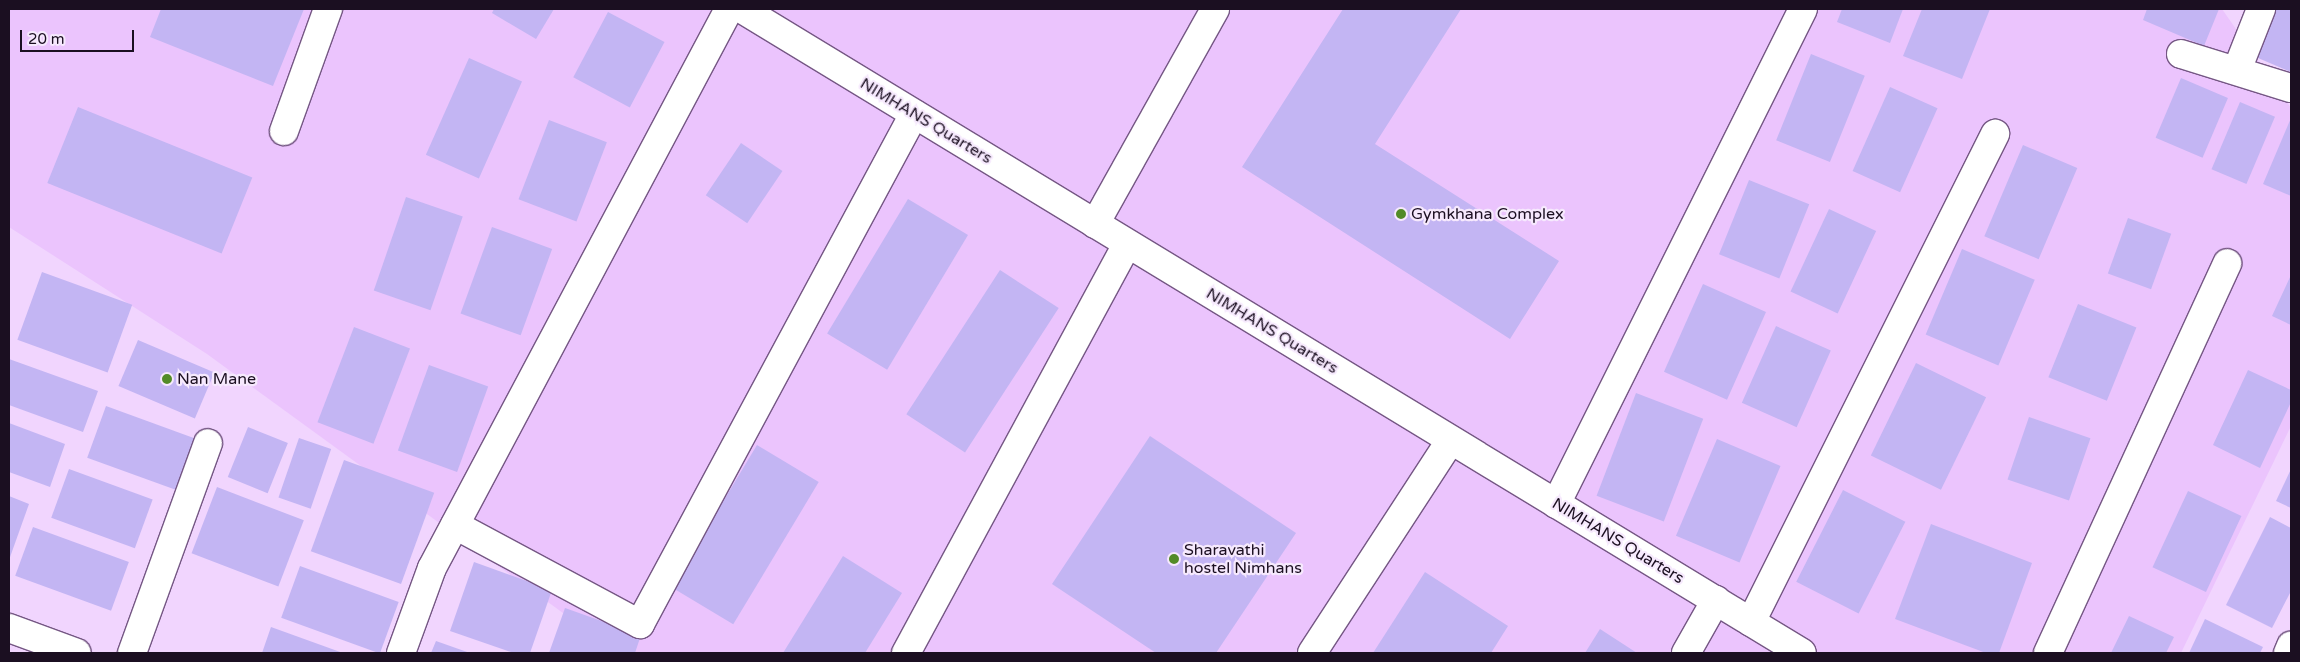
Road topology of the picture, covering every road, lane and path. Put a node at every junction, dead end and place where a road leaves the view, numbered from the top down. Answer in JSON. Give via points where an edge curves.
{"nodes":[{"id":1,"x":328,"y":9,"type":"edge"},
{"id":2,"x":729,"y":9,"type":"edge"},
{"id":3,"x":742,"y":9,"type":"edge"},
{"id":4,"x":1215,"y":9,"type":"edge"},
{"id":5,"x":1803,"y":9,"type":"edge"},
{"id":6,"x":2261,"y":9,"type":"edge"},
{"id":7,"x":2181,"y":54,"type":"dead end"},
{"id":8,"x":2237,"y":70,"type":"junction"},
{"id":9,"x":2291,"y":88,"type":"edge"},
{"id":10,"x":914,"y":114,"type":"junction"},
{"id":11,"x":284,"y":131,"type":"dead end"},
{"id":12,"x":1995,"y":134,"type":"dead end"},
{"id":13,"x":1095,"y":224,"type":"junction"},
{"id":14,"x":1127,"y":244,"type":"junction"},
{"id":15,"x":2227,"y":263,"type":"dead end"},
{"id":16,"x":1452,"y":440,"type":"junction"},
{"id":17,"x":208,"y":443,"type":"dead end"},
{"id":18,"x":1556,"y":504,"type":"junction"},
{"id":19,"x":450,"y":533,"type":"junction"},
{"id":20,"x":1716,"y":600,"type":"junction"},
{"id":21,"x":1750,"y":622,"type":"junction"},
{"id":22,"x":9,"y":628,"type":"edge"},
{"id":23,"x":2291,"y":646,"type":"edge"},
{"id":24,"x":77,"y":653,"type":"edge"},
{"id":25,"x":132,"y":653,"type":"edge"},
{"id":26,"x":401,"y":653,"type":"edge"},
{"id":27,"x":906,"y":653,"type":"edge"},
{"id":28,"x":1312,"y":653,"type":"edge"},
{"id":29,"x":1686,"y":653,"type":"edge"},
{"id":30,"x":1802,"y":653,"type":"edge"},
{"id":31,"x":2048,"y":653,"type":"edge"},
{"id":32,"x":2288,"y":653,"type":"edge"}],
"edges":[{"from":1,"to":11,"type":"street"},
{"from":2,"to":19,"type":"street"},
{"from":3,"to":10,"type":"street","name":"NIMHANS Quarters"},
{"from":4,"to":13,"type":"street"},
{"from":5,"to":18,"type":"street"},
{"from":6,"to":8,"type":"street"},
{"from":7,"to":8,"type":"street"},
{"from":8,"to":9,"type":"street"},
{"from":10,"to":13,"type":"street","name":"NIMHANS Quarters"},
{"from":10,"to":19,"type":"street","via":[[640,624]]},
{"from":12,"to":21,"type":"street"},
{"from":13,"to":14,"type":"street","name":"NIMHANS Quarters"},
{"from":14,"to":16,"type":"street","name":"NIMHANS Quarters"},
{"from":14,"to":27,"type":"street"},
{"from":15,"to":31,"type":"street"},
{"from":16,"to":18,"type":"street","name":"NIMHANS Quarters"},
{"from":16,"to":28,"type":"street"},
{"from":17,"to":25,"type":"street"},
{"from":18,"to":20,"type":"street","name":"NIMHANS Quarters"},
{"from":19,"to":26,"type":"street","via":[[432,568]]},
{"from":20,"to":21,"type":"street","name":"NIMHANS Quarters"},
{"from":20,"to":29,"type":"street"},
{"from":21,"to":30,"type":"street","name":"NIMHANS Quarters"},
{"from":22,"to":24,"type":"street"},
{"from":23,"to":32,"type":"street"}]}
